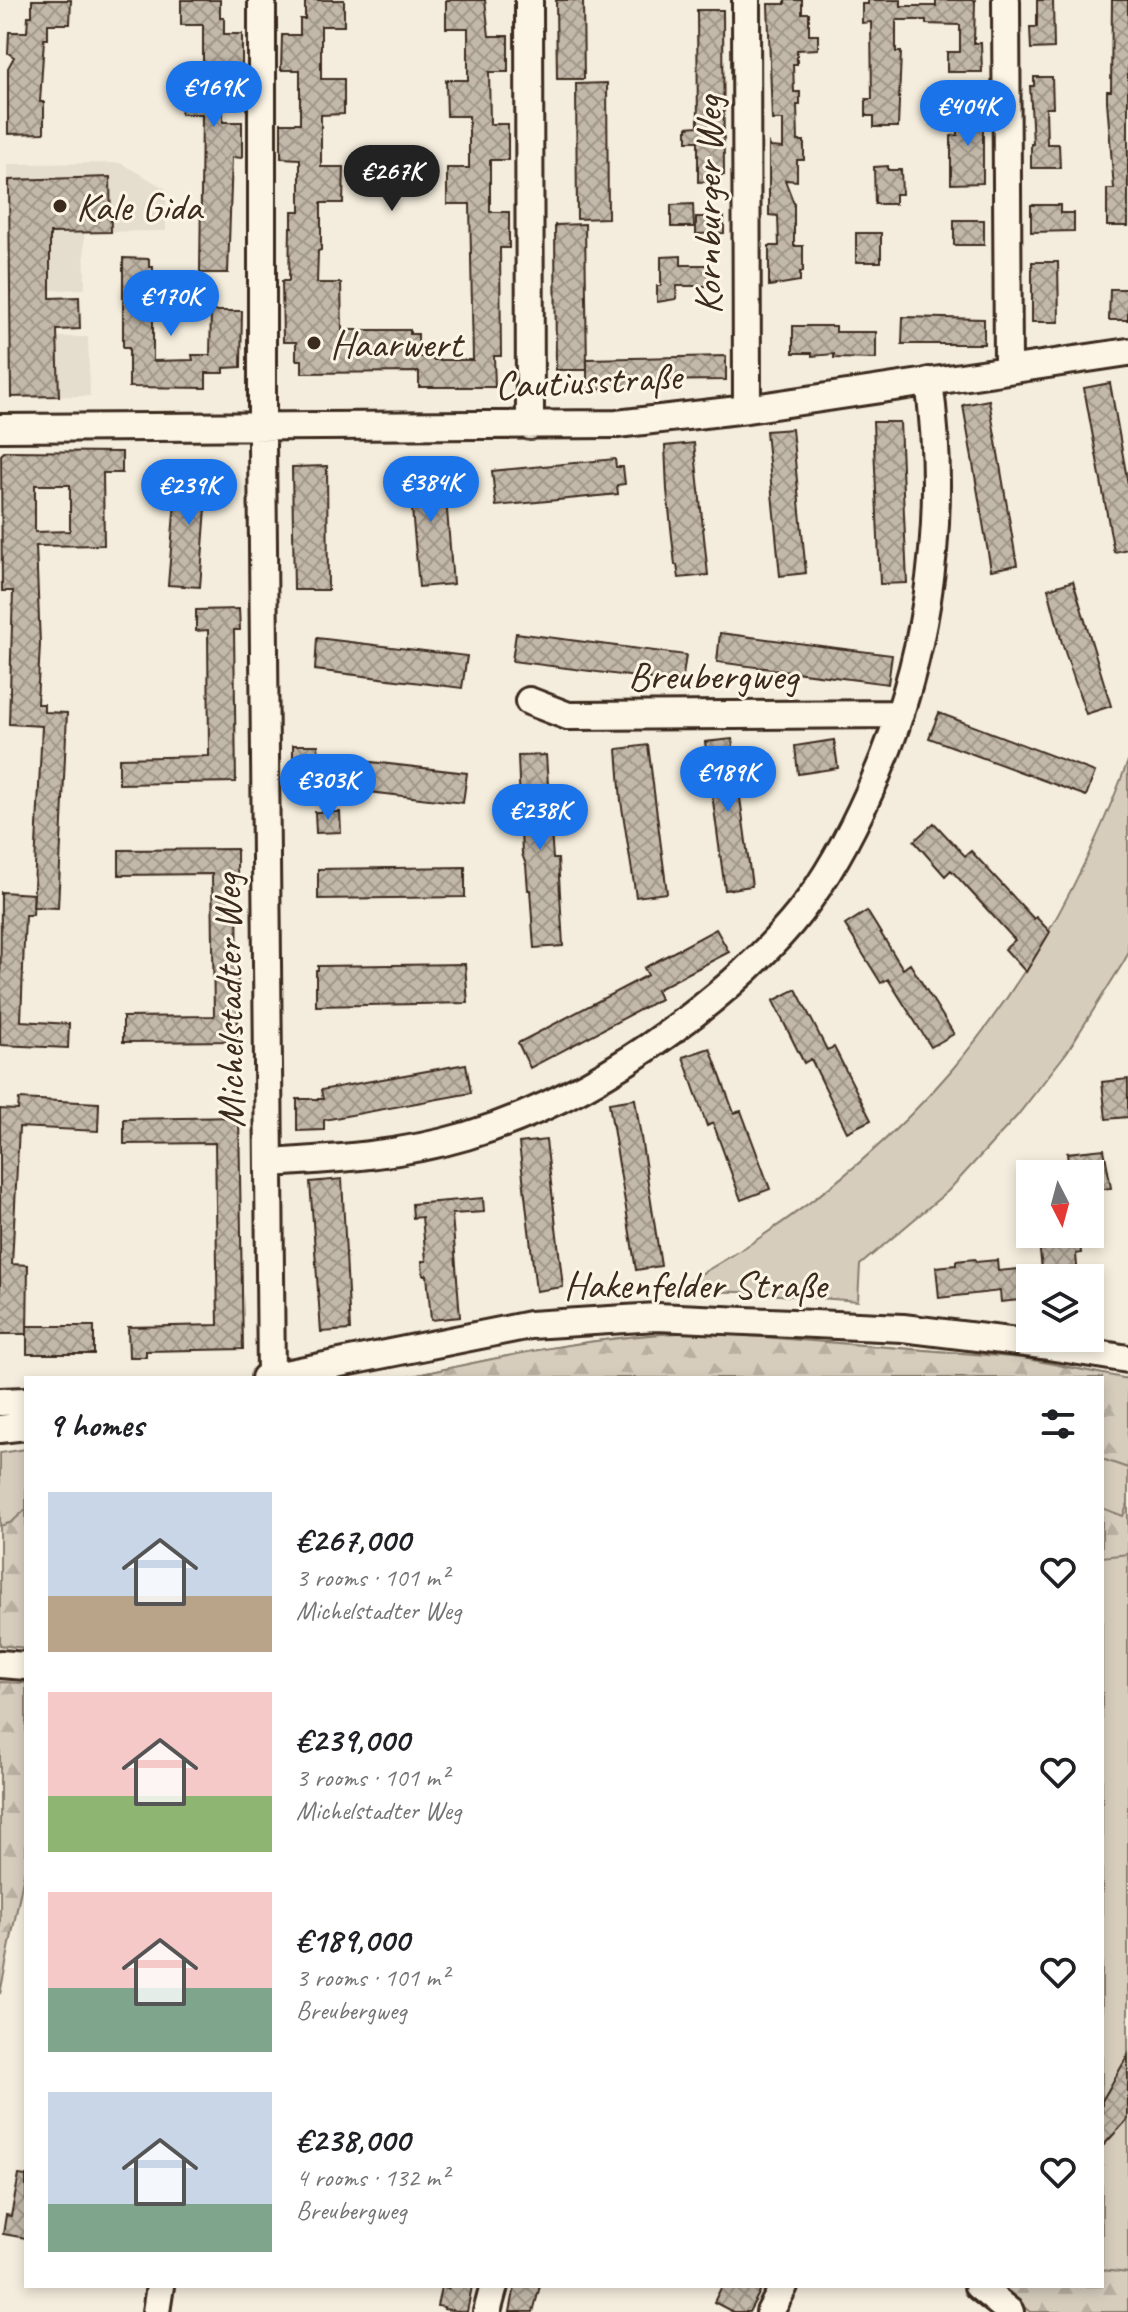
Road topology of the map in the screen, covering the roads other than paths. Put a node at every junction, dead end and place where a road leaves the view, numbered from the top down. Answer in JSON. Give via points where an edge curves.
{"nodes":[{"id":1,"x":262,"y":0,"type":"edge"},
{"id":2,"x":529,"y":0,"type":"edge"},
{"id":3,"x":746,"y":0,"type":"edge"},
{"id":4,"x":1006,"y":0,"type":"edge"},
{"id":5,"x":1128,"y":352,"type":"edge"},
{"id":6,"x":1008,"y":369,"type":"junction"},
{"id":7,"x":929,"y":381,"type":"junction"},
{"id":8,"x":747,"y":409,"type":"junction"},
{"id":9,"x":530,"y":426,"type":"junction"},
{"id":10,"x":262,"y":427,"type":"junction"},
{"id":11,"x":0,"y":428,"type":"edge"},
{"id":12,"x":529,"y":701,"type":"dead end"},
{"id":13,"x":900,"y":714,"type":"junction"},
{"id":14,"x":269,"y":1163,"type":"junction"},
{"id":15,"x":1128,"y":1359,"type":"edge"},
{"id":16,"x":268,"y":1376,"type":"edge"},
{"id":17,"x":278,"y":1376,"type":"edge"},
{"id":18,"x":24,"y":1401,"type":"edge"},
{"id":19,"x":0,"y":1402,"type":"edge"},
{"id":20,"x":24,"y":1426,"type":"edge"},
{"id":21,"x":0,"y":1429,"type":"edge"},
{"id":22,"x":0,"y":1664,"type":"edge"},
{"id":23,"x":24,"y":1666,"type":"edge"},
{"id":24,"x":160,"y":2288,"type":"edge"},
{"id":25,"x":493,"y":2288,"type":"edge"},
{"id":26,"x":783,"y":2288,"type":"edge"},
{"id":27,"x":980,"y":2288,"type":"edge"},
{"id":28,"x":156,"y":2312,"type":"edge"},
{"id":29,"x":487,"y":2312,"type":"edge"},
{"id":30,"x":770,"y":2312,"type":"edge"},
{"id":31,"x":1010,"y":2312,"type":"edge"}],
"edges":[{"from":1,"to":10,"type":"street","name":"Michelstadter Weg"},
{"from":2,"to":9,"type":"street"},
{"from":3,"to":8,"type":"street","name":"Kornburger Weg"},
{"from":4,"to":6,"type":"street"},
{"from":5,"to":6,"type":"street","name":"Cautiusstraße"},
{"from":6,"to":7,"type":"street","name":"Cautiusstraße"},
{"from":7,"to":8,"type":"street","name":"Cautiusstraße"},
{"from":7,"to":13,"type":"street","via":[[935,552],[915,666]]},
{"from":8,"to":9,"type":"street","name":"Cautiusstraße","via":[[617,424]]},
{"from":9,"to":10,"type":"street","name":"Cautiusstraße"},
{"from":10,"to":11,"type":"street","name":"Cautiusstraße"},
{"from":10,"to":14,"type":"street","name":"Michelstadter Weg"},
{"from":12,"to":13,"type":"street","name":"Breubergweg","via":[[568,716]]},
{"from":13,"to":14,"type":"street","via":[[857,819],[809,900],[735,981],[646,1050],[576,1092],[468,1135],[371,1156]]},
{"from":14,"to":16,"type":"street","name":"Michelstadter Weg"},
{"from":15,"to":17,"type":"street","name":"Hakenfelder Straße","via":[[903,1328],[657,1317],[530,1325]]},
{"from":18,"to":19,"type":"street"},
{"from":20,"to":21,"type":"street"},
{"from":22,"to":23,"type":"street"},
{"from":24,"to":28,"type":"street"},
{"from":25,"to":29,"type":"street"},
{"from":26,"to":30,"type":"street"},
{"from":27,"to":31,"type":"street"}]}
